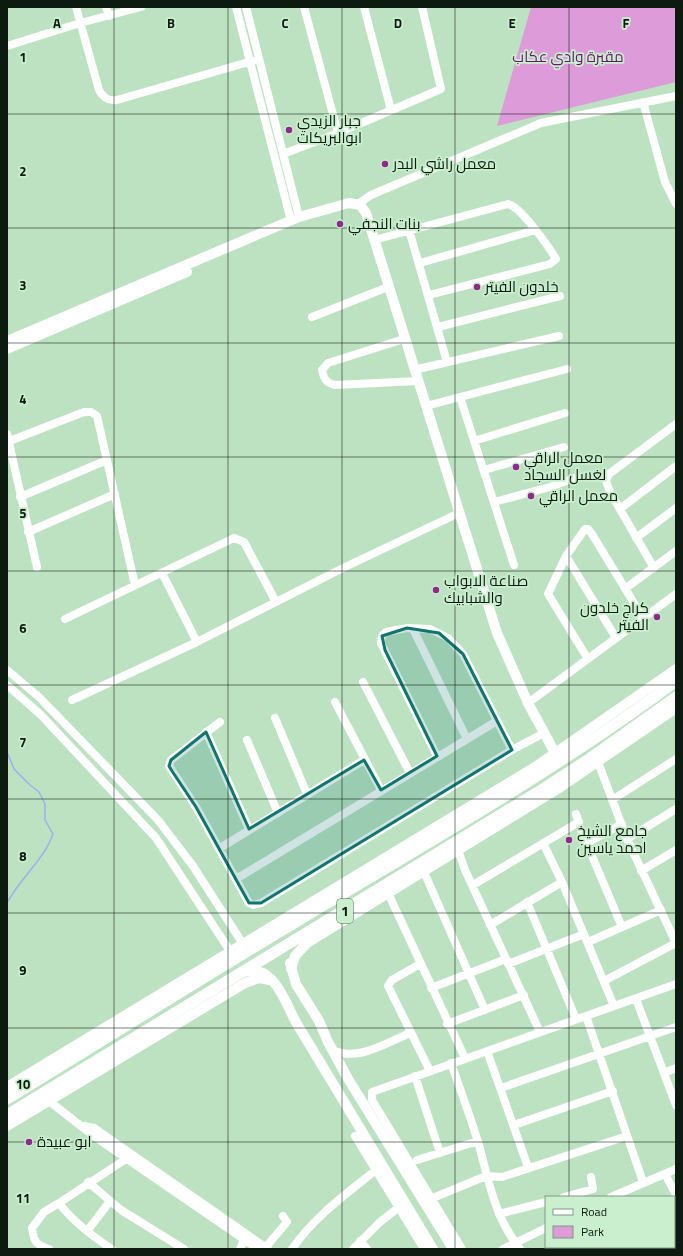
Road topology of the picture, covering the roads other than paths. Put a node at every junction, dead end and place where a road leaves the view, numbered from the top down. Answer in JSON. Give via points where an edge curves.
{"nodes":[{"id":1,"x":76,"y":7,"type":"edge"},
{"id":2,"x":106,"y":7,"type":"edge"},
{"id":3,"x":142,"y":7,"type":"edge"},
{"id":4,"x":236,"y":7,"type":"edge"},
{"id":5,"x":246,"y":7,"type":"edge"},
{"id":6,"x":304,"y":7,"type":"edge"},
{"id":7,"x":364,"y":7,"type":"edge"},
{"id":8,"x":422,"y":7,"type":"edge"},
{"id":9,"x":109,"y":16,"type":"junction"},
{"id":10,"x":80,"y":23,"type":"junction"},
{"id":11,"x":7,"y":46,"type":"edge"},
{"id":12,"x":259,"y":59,"type":"junction"},
{"id":13,"x":250,"y":61,"type":"junction"},
{"id":14,"x":676,"y":96,"type":"edge"},
{"id":15,"x":643,"y":102,"type":"junction"},
{"id":16,"x":391,"y":110,"type":"junction"},
{"id":17,"x":338,"y":133,"type":"junction"},
{"id":18,"x":283,"y":154,"type":"junction"},
{"id":19,"x":358,"y":204,"type":"junction"},
{"id":20,"x":676,"y":204,"type":"edge"},
{"id":21,"x":292,"y":220,"type":"junction"},
{"id":22,"x":409,"y":230,"type":"junction"},
{"id":23,"x":536,"y":230,"type":"junction"},
{"id":24,"x":374,"y":240,"type":"junction"},
{"id":25,"x":420,"y":263,"type":"junction"},
{"id":26,"x":388,"y":287,"type":"junction"},
{"id":27,"x":429,"y":295,"type":"junction"},
{"id":28,"x":560,"y":296,"type":"dead end"},
{"id":29,"x":312,"y":317,"type":"dead end"},
{"id":30,"x":438,"y":327,"type":"junction"},
{"id":31,"x":559,"y":336,"type":"dead end"},
{"id":32,"x":404,"y":339,"type":"junction"},
{"id":33,"x":7,"y":341,"type":"edge"},
{"id":34,"x":7,"y":349,"type":"edge"},
{"id":35,"x":447,"y":362,"type":"junction"},
{"id":36,"x":567,"y":369,"type":"dead end"},
{"id":37,"x":414,"y":370,"type":"junction"},
{"id":38,"x":418,"y":381,"type":"junction"},
{"id":39,"x":460,"y":397,"type":"junction"},
{"id":40,"x":426,"y":406,"type":"junction"},
{"id":41,"x":565,"y":413,"type":"dead end"},
{"id":42,"x":676,"y":424,"type":"edge"},
{"id":43,"x":7,"y":439,"type":"edge"},
{"id":44,"x":474,"y":440,"type":"junction"},
{"id":45,"x":564,"y":447,"type":"dead end"},
{"id":46,"x":107,"y":460,"type":"junction"},
{"id":47,"x":676,"y":466,"type":"edge"},
{"id":48,"x":484,"y":470,"type":"junction"},
{"id":49,"x":576,"y":477,"type":"dead end"},
{"id":50,"x":115,"y":494,"type":"junction"},
{"id":51,"x":20,"y":497,"type":"junction"},
{"id":52,"x":494,"y":502,"type":"junction"},
{"id":53,"x":676,"y":508,"type":"edge"},
{"id":54,"x":620,"y":509,"type":"junction"},
{"id":55,"x":459,"y":513,"type":"junction"},
{"id":56,"x":28,"y":532,"type":"junction"},
{"id":57,"x":636,"y":538,"type":"junction"},
{"id":58,"x":676,"y":551,"type":"edge"},
{"id":59,"x":566,"y":556,"type":"junction"},
{"id":60,"x":514,"y":565,"type":"dead end"},
{"id":61,"x":37,"y":567,"type":"dead end"},
{"id":62,"x":654,"y":568,"type":"junction"},
{"id":63,"x":162,"y":573,"type":"junction"},
{"id":64,"x":135,"y":585,"type":"junction"},
{"id":65,"x":626,"y":588,"type":"junction"},
{"id":66,"x":676,"y":594,"type":"edge"},
{"id":67,"x":276,"y":602,"type":"junction"},
{"id":68,"x":643,"y":618,"type":"junction"},
{"id":69,"x":65,"y":619,"type":"dead end"},
{"id":70,"x":413,"y":629,"type":"junction"},
{"id":71,"x":616,"y":638,"type":"junction"},
{"id":72,"x":197,"y":642,"type":"junction"},
{"id":73,"x":588,"y":659,"type":"junction"},
{"id":74,"x":676,"y":669,"type":"edge"},
{"id":75,"x":7,"y":670,"type":"edge"},
{"id":76,"x":676,"y":681,"type":"edge"},
{"id":77,"x":363,"y":682,"type":"dead end"},
{"id":78,"x":7,"y":685,"type":"edge"},
{"id":79,"x":667,"y":688,"type":"junction"},
{"id":80,"x":72,"y":700,"type":"dead end"},
{"id":81,"x":675,"y":701,"type":"edge"},
{"id":82,"x":335,"y":702,"type":"dead end"},
{"id":83,"x":528,"y":703,"type":"junction"},
{"id":84,"x":617,"y":717,"type":"junction"},
{"id":85,"x":275,"y":718,"type":"dead end"},
{"id":86,"x":220,"y":722,"type":"dead end"},
{"id":87,"x":497,"y":722,"type":"junction"},
{"id":88,"x":206,"y":732,"type":"junction"},
{"id":89,"x":544,"y":733,"type":"junction"},
{"id":90,"x":468,"y":739,"type":"junction"},
{"id":91,"x":247,"y":740,"type":"dead end"},
{"id":92,"x":620,"y":742,"type":"junction"},
{"id":93,"x":512,"y":750,"type":"junction"},
{"id":94,"x":561,"y":753,"type":"junction"},
{"id":95,"x":437,"y":756,"type":"junction"},
{"id":96,"x":676,"y":758,"type":"edge"},
{"id":97,"x":364,"y":760,"type":"junction"},
{"id":98,"x":598,"y":762,"type":"junction"},
{"id":99,"x":410,"y":772,"type":"junction"},
{"id":100,"x":381,"y":790,"type":"junction"},
{"id":101,"x":307,"y":794,"type":"junction"},
{"id":102,"x":540,"y":795,"type":"junction"},
{"id":103,"x":612,"y":800,"type":"junction"},
{"id":104,"x":676,"y":809,"type":"edge"},
{"id":105,"x":278,"y":812,"type":"junction"},
{"id":106,"x":576,"y":814,"type":"dead end"},
{"id":107,"x":622,"y":824,"type":"junction"},
{"id":108,"x":249,"y":829,"type":"junction"},
{"id":109,"x":581,"y":830,"type":"dead end"},
{"id":110,"x":627,"y":839,"type":"junction"},
{"id":111,"x":543,"y":843,"type":"junction"},
{"id":112,"x":587,"y":843,"type":"junction"},
{"id":113,"x":220,"y":848,"type":"junction"},
{"id":114,"x":458,"y":850,"type":"junction"},
{"id":115,"x":676,"y":852,"type":"edge"},
{"id":116,"x":193,"y":866,"type":"junction"},
{"id":117,"x":641,"y":871,"type":"junction"},
{"id":118,"x":424,"y":872,"type":"junction"},
{"id":119,"x":182,"y":875,"type":"junction"},
{"id":120,"x":236,"y":879,"type":"junction"},
{"id":121,"x":562,"y":882,"type":"junction"},
{"id":122,"x":473,"y":885,"type":"junction"},
{"id":123,"x":344,"y":888,"type":"junction"},
{"id":124,"x":388,"y":893,"type":"junction"},
{"id":125,"x":526,"y":902,"type":"junction"},
{"id":126,"x":661,"y":910,"type":"junction"},
{"id":127,"x":352,"y":911,"type":"junction"},
{"id":128,"x":490,"y":925,"type":"junction"},
{"id":129,"x":622,"y":927,"type":"junction"},
{"id":130,"x":584,"y":934,"type":"junction"},
{"id":131,"x":300,"y":938,"type":"junction"},
{"id":132,"x":588,"y":942,"type":"junction"},
{"id":133,"x":676,"y":943,"type":"edge"},
{"id":134,"x":243,"y":944,"type":"junction"},
{"id":135,"x":546,"y":949,"type":"junction"},
{"id":136,"x":230,"y":951,"type":"junction"},
{"id":137,"x":507,"y":961,"type":"junction"},
{"id":138,"x":420,"y":964,"type":"junction"},
{"id":139,"x":291,"y":969,"type":"junction"},
{"id":140,"x":244,"y":972,"type":"junction"},
{"id":141,"x":469,"y":973,"type":"junction"},
{"id":142,"x":604,"y":981,"type":"junction"},
{"id":143,"x":274,"y":982,"type":"junction"},
{"id":144,"x":676,"y":984,"type":"edge"},
{"id":145,"x":431,"y":988,"type":"junction"},
{"id":146,"x":171,"y":993,"type":"junction"},
{"id":147,"x":524,"y":995,"type":"junction"},
{"id":148,"x":636,"y":998,"type":"junction"},
{"id":149,"x":200,"y":1003,"type":"junction"},
{"id":150,"x":614,"y":1006,"type":"junction"},
{"id":151,"x":485,"y":1010,"type":"junction"},
{"id":152,"x":586,"y":1016,"type":"junction"},
{"id":153,"x":576,"y":1020,"type":"junction"},
{"id":154,"x":447,"y":1024,"type":"junction"},
{"id":155,"x":676,"y":1027,"type":"edge"},
{"id":156,"x":540,"y":1032,"type":"junction"},
{"id":157,"x":410,"y":1033,"type":"junction"},
{"id":158,"x":650,"y":1036,"type":"junction"},
{"id":159,"x":330,"y":1046,"type":"junction"},
{"id":160,"x":487,"y":1051,"type":"junction"},
{"id":161,"x":599,"y":1054,"type":"junction"},
{"id":162,"x":465,"y":1058,"type":"junction"},
{"id":163,"x":451,"y":1063,"type":"junction"},
{"id":164,"x":676,"y":1068,"type":"edge"},
{"id":165,"x":430,"y":1071,"type":"junction"},
{"id":166,"x":664,"y":1073,"type":"junction"},
{"id":167,"x":415,"y":1076,"type":"junction"},
{"id":168,"x":7,"y":1087,"type":"edge"},
{"id":169,"x":500,"y":1088,"type":"junction"},
{"id":170,"x":613,"y":1091,"type":"junction"},
{"id":171,"x":7,"y":1099,"type":"edge"},
{"id":172,"x":49,"y":1101,"type":"junction"},
{"id":173,"x":676,"y":1105,"type":"edge"},
{"id":174,"x":7,"y":1115,"type":"edge"},
{"id":175,"x":514,"y":1125,"type":"junction"},
{"id":176,"x":7,"y":1126,"type":"edge"},
{"id":177,"x":84,"y":1126,"type":"junction"},
{"id":178,"x":358,"y":1134,"type":"junction"},
{"id":179,"x":627,"y":1136,"type":"junction"},
{"id":180,"x":478,"y":1141,"type":"junction"},
{"id":181,"x":440,"y":1153,"type":"junction"},
{"id":182,"x":126,"y":1159,"type":"junction"},
{"id":183,"x":417,"y":1160,"type":"dead end"},
{"id":184,"x":401,"y":1165,"type":"junction"},
{"id":185,"x":528,"y":1167,"type":"junction"},
{"id":186,"x":676,"y":1169,"type":"edge"},
{"id":187,"x":376,"y":1170,"type":"junction"},
{"id":188,"x":387,"y":1173,"type":"junction"},
{"id":189,"x":665,"y":1174,"type":"junction"},
{"id":190,"x":486,"y":1176,"type":"junction"},
{"id":191,"x":591,"y":1178,"type":"dead end"},
{"id":192,"x":88,"y":1182,"type":"junction"},
{"id":193,"x":643,"y":1182,"type":"junction"},
{"id":194,"x":624,"y":1194,"type":"edge"},
{"id":195,"x":676,"y":1195,"type":"edge"},
{"id":196,"x":568,"y":1196,"type":"edge"},
{"id":197,"x":427,"y":1200,"type":"junction"},
{"id":198,"x":110,"y":1201,"type":"junction"},
{"id":199,"x":58,"y":1202,"type":"junction"},
{"id":200,"x":545,"y":1202,"type":"edge"},
{"id":201,"x":398,"y":1208,"type":"junction"},
{"id":202,"x":498,"y":1214,"type":"junction"},
{"id":203,"x":282,"y":1216,"type":"dead end"},
{"id":204,"x":545,"y":1229,"type":"edge"},
{"id":205,"x":88,"y":1230,"type":"junction"},
{"id":206,"x":245,"y":1237,"type":"junction"},
{"id":207,"x":360,"y":1241,"type":"junction"},
{"id":208,"x":518,"y":1246,"type":"edge"},
{"id":209,"x":264,"y":1248,"type":"edge"},
{"id":210,"x":48,"y":1249,"type":"edge"},
{"id":211,"x":112,"y":1249,"type":"edge"},
{"id":212,"x":182,"y":1249,"type":"edge"},
{"id":213,"x":240,"y":1249,"type":"edge"},
{"id":214,"x":292,"y":1249,"type":"edge"},
{"id":215,"x":353,"y":1249,"type":"edge"},
{"id":216,"x":366,"y":1249,"type":"edge"},
{"id":217,"x":424,"y":1249,"type":"edge"},
{"id":218,"x":433,"y":1249,"type":"edge"},
{"id":219,"x":453,"y":1249,"type":"edge"},
{"id":220,"x":462,"y":1249,"type":"edge"},
{"id":221,"x":504,"y":1249,"type":"edge"}],
"edges":[{"from":1,"to":10,"type":"street"},
{"from":2,"to":9,"type":"street"},
{"from":3,"to":9,"type":"street"},
{"from":4,"to":13,"type":"street"},
{"from":5,"to":12,"type":"street"},
{"from":6,"to":17,"type":"street"},
{"from":7,"to":16,"type":"street"},
{"from":8,"to":16,"type":"street","via":[[441,89]]},
{"from":9,"to":10,"type":"street"},
{"from":10,"to":11,"type":"street"},
{"from":10,"to":13,"type":"street","via":[[100,92],[109,100],[117,100]]},
{"from":12,"to":13,"type":"street"},
{"from":12,"to":18,"type":"street"},
{"from":13,"to":21,"type":"street"},
{"from":14,"to":15,"type":"street"},
{"from":15,"to":19,"type":"street","via":[[529,127],[371,195]]},
{"from":15,"to":20,"type":"street","via":[[665,182]]},
{"from":16,"to":17,"type":"street"},
{"from":17,"to":18,"type":"street"},
{"from":18,"to":21,"type":"street"},
{"from":19,"to":21,"type":"main road","via":[[349,203]]},
{"from":19,"to":24,"type":"main road","via":[[366,213]]},
{"from":21,"to":33,"type":"main road"},
{"from":21,"to":34,"type":"main road","via":[[269,237]]},
{"from":22,"to":23,"type":"street","via":[[508,204],[513,205]]},
{"from":22,"to":24,"type":"street"},
{"from":22,"to":25,"type":"street"},
{"from":23,"to":25,"type":"street"},
{"from":23,"to":27,"type":"street","via":[[556,259],[550,264]]},
{"from":24,"to":26,"type":"main road"},
{"from":25,"to":27,"type":"street"},
{"from":26,"to":29,"type":"street"},
{"from":26,"to":32,"type":"main road"},
{"from":27,"to":30,"type":"street"},
{"from":28,"to":30,"type":"street"},
{"from":30,"to":35,"type":"street"},
{"from":31,"to":35,"type":"street"},
{"from":32,"to":37,"type":"main road"},
{"from":32,"to":38,"type":"street","via":[[328,363],[322,370],[324,378],[329,384],[335,385]]},
{"from":35,"to":37,"type":"street"},
{"from":36,"to":39,"type":"street"},
{"from":37,"to":38,"type":"main road"},
{"from":38,"to":40,"type":"main road"},
{"from":39,"to":40,"type":"street"},
{"from":39,"to":44,"type":"street"},
{"from":40,"to":55,"type":"main road"},
{"from":41,"to":44,"type":"street"},
{"from":42,"to":54,"type":"street","via":[[609,474],[607,486]]},
{"from":43,"to":46,"type":"street","via":[[90,412],[97,416]]},
{"from":43,"to":51,"type":"street"},
{"from":44,"to":48,"type":"street"},
{"from":45,"to":48,"type":"street"},
{"from":46,"to":50,"type":"street"},
{"from":46,"to":51,"type":"street"},
{"from":47,"to":54,"type":"street"},
{"from":48,"to":52,"type":"street"},
{"from":49,"to":52,"type":"street"},
{"from":50,"to":56,"type":"street"},
{"from":50,"to":64,"type":"street"},
{"from":51,"to":56,"type":"street"},
{"from":52,"to":60,"type":"street"},
{"from":53,"to":57,"type":"street"},
{"from":54,"to":57,"type":"street"},
{"from":55,"to":67,"type":"street"},
{"from":55,"to":83,"type":"main road","via":[[497,633]]},
{"from":56,"to":61,"type":"street"},
{"from":57,"to":62,"type":"street"},
{"from":58,"to":62,"type":"street"},
{"from":59,"to":65,"type":"street","via":[[585,529],[588,529]]},
{"from":59,"to":71,"type":"street"},
{"from":59,"to":73,"type":"street","via":[[548,594]]},
{"from":62,"to":65,"type":"street"},
{"from":63,"to":64,"type":"street"},
{"from":63,"to":67,"type":"street","via":[[238,538],[244,542]]},
{"from":63,"to":72,"type":"street"},
{"from":64,"to":69,"type":"street"},
{"from":65,"to":68,"type":"street"},
{"from":66,"to":68,"type":"street"},
{"from":67,"to":72,"type":"street"},
{"from":68,"to":71,"type":"street"},
{"from":70,"to":87,"type":"street","via":[[430,629],[448,638],[459,649]]},
{"from":70,"to":90,"type":"street"},
{"from":70,"to":95,"type":"street","via":[[386,632],[381,643]]},
{"from":71,"to":73,"type":"street"},
{"from":72,"to":80,"type":"street"},
{"from":73,"to":83,"type":"street"},
{"from":74,"to":84,"type":"main road"},
{"from":75,"to":116,"type":"street","via":[[39,696],[144,805]]},
{"from":76,"to":79,"type":"highway","number":"1"},
{"from":77,"to":99,"type":"street"},
{"from":78,"to":119,"type":"street","via":[[41,715],[140,820]]},
{"from":79,"to":81,"type":"highway"},
{"from":79,"to":84,"type":"highway","number":"1"},
{"from":81,"to":92,"type":"highway","number":"1"},
{"from":82,"to":97,"type":"street"},
{"from":83,"to":89,"type":"main road"},
{"from":84,"to":94,"type":"highway","number":"1"},
{"from":85,"to":101,"type":"street"},
{"from":86,"to":88,"type":"street"},
{"from":87,"to":90,"type":"street"},
{"from":87,"to":93,"type":"street"},
{"from":88,"to":108,"type":"street"},
{"from":88,"to":113,"type":"street","via":[[171,760],[169,766]]},
{"from":89,"to":93,"type":"street"},
{"from":89,"to":94,"type":"main road"},
{"from":90,"to":95,"type":"street"},
{"from":91,"to":105,"type":"street"},
{"from":92,"to":98,"type":"main road"},
{"from":92,"to":102,"type":"highway","number":"1"},
{"from":93,"to":120,"type":"street","via":[[261,903],[249,903]]},
{"from":94,"to":123,"type":"highway","number":"1"},
{"from":95,"to":99,"type":"street"},
{"from":96,"to":103,"type":"street"},
{"from":97,"to":100,"type":"street"},
{"from":97,"to":101,"type":"street"},
{"from":98,"to":102,"type":"main road"},
{"from":98,"to":103,"type":"street"},
{"from":99,"to":100,"type":"street"},
{"from":100,"to":120,"type":"street"},
{"from":101,"to":105,"type":"street"},
{"from":102,"to":114,"type":"main road"},
{"from":102,"to":127,"type":"highway","number":"1"},
{"from":103,"to":107,"type":"street"},
{"from":104,"to":110,"type":"street"},
{"from":105,"to":108,"type":"street"},
{"from":106,"to":111,"type":"street","via":[[579,822]]},
{"from":107,"to":110,"type":"street"},
{"from":107,"to":112,"type":"street"},
{"from":108,"to":113,"type":"street"},
{"from":109,"to":112,"type":"street"},
{"from":110,"to":117,"type":"street"},
{"from":111,"to":121,"type":"street"},
{"from":111,"to":122,"type":"street"},
{"from":112,"to":129,"type":"street"},
{"from":113,"to":120,"type":"street"},
{"from":114,"to":118,"type":"main road"},
{"from":114,"to":122,"type":"street"},
{"from":115,"to":117,"type":"street"},
{"from":116,"to":119,"type":"street"},
{"from":116,"to":134,"type":"street"},
{"from":117,"to":126,"type":"street"},
{"from":118,"to":124,"type":"main road"},
{"from":118,"to":141,"type":"street"},
{"from":119,"to":136,"type":"street"},
{"from":121,"to":125,"type":"street"},
{"from":121,"to":130,"type":"street"},
{"from":122,"to":128,"type":"street"},
{"from":123,"to":134,"type":"main road"},
{"from":123,"to":146,"type":"highway","number":"1"},
{"from":124,"to":127,"type":"main road"},
{"from":124,"to":138,"type":"street"},
{"from":125,"to":128,"type":"street"},
{"from":125,"to":135,"type":"street"},
{"from":126,"to":129,"type":"street"},
{"from":126,"to":133,"type":"street"},
{"from":127,"to":131,"type":"highway","number":"1"},
{"from":127,"to":139,"type":"main road","via":[[303,946],[295,956]]},
{"from":128,"to":137,"type":"street"},
{"from":129,"to":132,"type":"street"},
{"from":130,"to":132,"type":"street"},
{"from":130,"to":135,"type":"street"},
{"from":131,"to":139,"type":"main road","via":[[290,953]]},
{"from":131,"to":140,"type":"highway","number":"1"},
{"from":132,"to":142,"type":"street"},
{"from":133,"to":142,"type":"street"},
{"from":134,"to":136,"type":"main road"},
{"from":135,"to":137,"type":"street"},
{"from":135,"to":153,"type":"street"},
{"from":136,"to":146,"type":"main road"},
{"from":137,"to":141,"type":"street"},
{"from":137,"to":147,"type":"street"},
{"from":138,"to":145,"type":"street"},
{"from":138,"to":157,"type":"street","via":[[392,980],[388,986]]},
{"from":139,"to":159,"type":"main road","via":[[296,984],[320,1021]]},
{"from":140,"to":143,"type":"main road","via":[[260,972]]},
{"from":140,"to":149,"type":"highway","number":"1"},
{"from":141,"to":145,"type":"street"},
{"from":141,"to":151,"type":"street"},
{"from":142,"to":150,"type":"street"},
{"from":143,"to":149,"type":"main road","via":[[263,978],[250,980]]},
{"from":143,"to":178,"type":"main road"},
{"from":144,"to":148,"type":"street"},
{"from":145,"to":154,"type":"street"},
{"from":146,"to":168,"type":"main road"},
{"from":146,"to":171,"type":"highway","number":"1"},
{"from":147,"to":151,"type":"street"},
{"from":147,"to":156,"type":"street"},
{"from":148,"to":150,"type":"street"},
{"from":148,"to":158,"type":"street"},
{"from":149,"to":172,"type":"main road"},
{"from":149,"to":174,"type":"highway","number":"1"},
{"from":150,"to":152,"type":"street"},
{"from":151,"to":154,"type":"street"},
{"from":152,"to":153,"type":"street"},
{"from":152,"to":161,"type":"street"},
{"from":153,"to":156,"type":"street"},
{"from":154,"to":162,"type":"street"},
{"from":155,"to":158,"type":"street"},
{"from":156,"to":160,"type":"street"},
{"from":157,"to":159,"type":"street","via":[[359,1054],[348,1054]]},
{"from":157,"to":165,"type":"street"},
{"from":158,"to":161,"type":"street"},
{"from":158,"to":166,"type":"street"},
{"from":159,"to":184,"type":"main road"},
{"from":160,"to":162,"type":"street"},
{"from":160,"to":169,"type":"street"},
{"from":161,"to":169,"type":"street"},
{"from":161,"to":170,"type":"street"},
{"from":162,"to":163,"type":"street"},
{"from":163,"to":165,"type":"street"},
{"from":163,"to":180,"type":"street"},
{"from":164,"to":166,"type":"street"},
{"from":165,"to":167,"type":"street"},
{"from":166,"to":173,"type":"street"},
{"from":167,"to":181,"type":"street"},
{"from":167,"to":197,"type":"street","via":[[376,1090],[371,1096]]},
{"from":169,"to":175,"type":"street"},
{"from":170,"to":175,"type":"street"},
{"from":170,"to":179,"type":"street"},
{"from":172,"to":176,"type":"main road"},
{"from":172,"to":177,"type":"street"},
{"from":175,"to":185,"type":"street"},
{"from":177,"to":182,"type":"street"},
{"from":177,"to":206,"type":"street","via":[[94,1128]]},
{"from":178,"to":187,"type":"street"},
{"from":178,"to":188,"type":"main road"},
{"from":179,"to":185,"type":"street"},
{"from":179,"to":193,"type":"street"},
{"from":180,"to":181,"type":"street"},
{"from":180,"to":190,"type":"street"},
{"from":181,"to":183,"type":"street"},
{"from":182,"to":192,"type":"street"},
{"from":182,"to":206,"type":"street"},
{"from":184,"to":188,"type":"main road","via":[[392,1165]]},
{"from":184,"to":197,"type":"main road"},
{"from":185,"to":190,"type":"street","via":[[502,1177]]},
{"from":186,"to":189,"type":"street"},
{"from":187,"to":201,"type":"street"},
{"from":187,"to":214,"type":"street","via":[[324,1212]]},
{"from":188,"to":218,"type":"main road"},
{"from":189,"to":193,"type":"street"},
{"from":189,"to":195,"type":"street"},
{"from":190,"to":197,"type":"street"},
{"from":190,"to":202,"type":"street"},
{"from":191,"to":196,"type":"street","via":[[593,1189]]},
{"from":192,"to":198,"type":"street"},
{"from":192,"to":199,"type":"street"},
{"from":193,"to":194,"type":"street"},
{"from":197,"to":219,"type":"main road"},
{"from":197,"to":220,"type":"street"},
{"from":198,"to":205,"type":"street"},
{"from":198,"to":212,"type":"street"},
{"from":199,"to":205,"type":"street","via":[[68,1215]]},
{"from":199,"to":210,"type":"street","via":[[44,1212],[32,1228],[38,1245]]},
{"from":200,"to":202,"type":"street"},
{"from":201,"to":207,"type":"street"},
{"from":201,"to":217,"type":"street"},
{"from":202,"to":208,"type":"street"},
{"from":203,"to":209,"type":"street","via":[[287,1222]]},
{"from":204,"to":208,"type":"street"},
{"from":205,"to":211,"type":"street"},
{"from":206,"to":209,"type":"street"},
{"from":206,"to":213,"type":"street"},
{"from":207,"to":215,"type":"street"},
{"from":207,"to":216,"type":"street"},
{"from":208,"to":221,"type":"street"}]}
